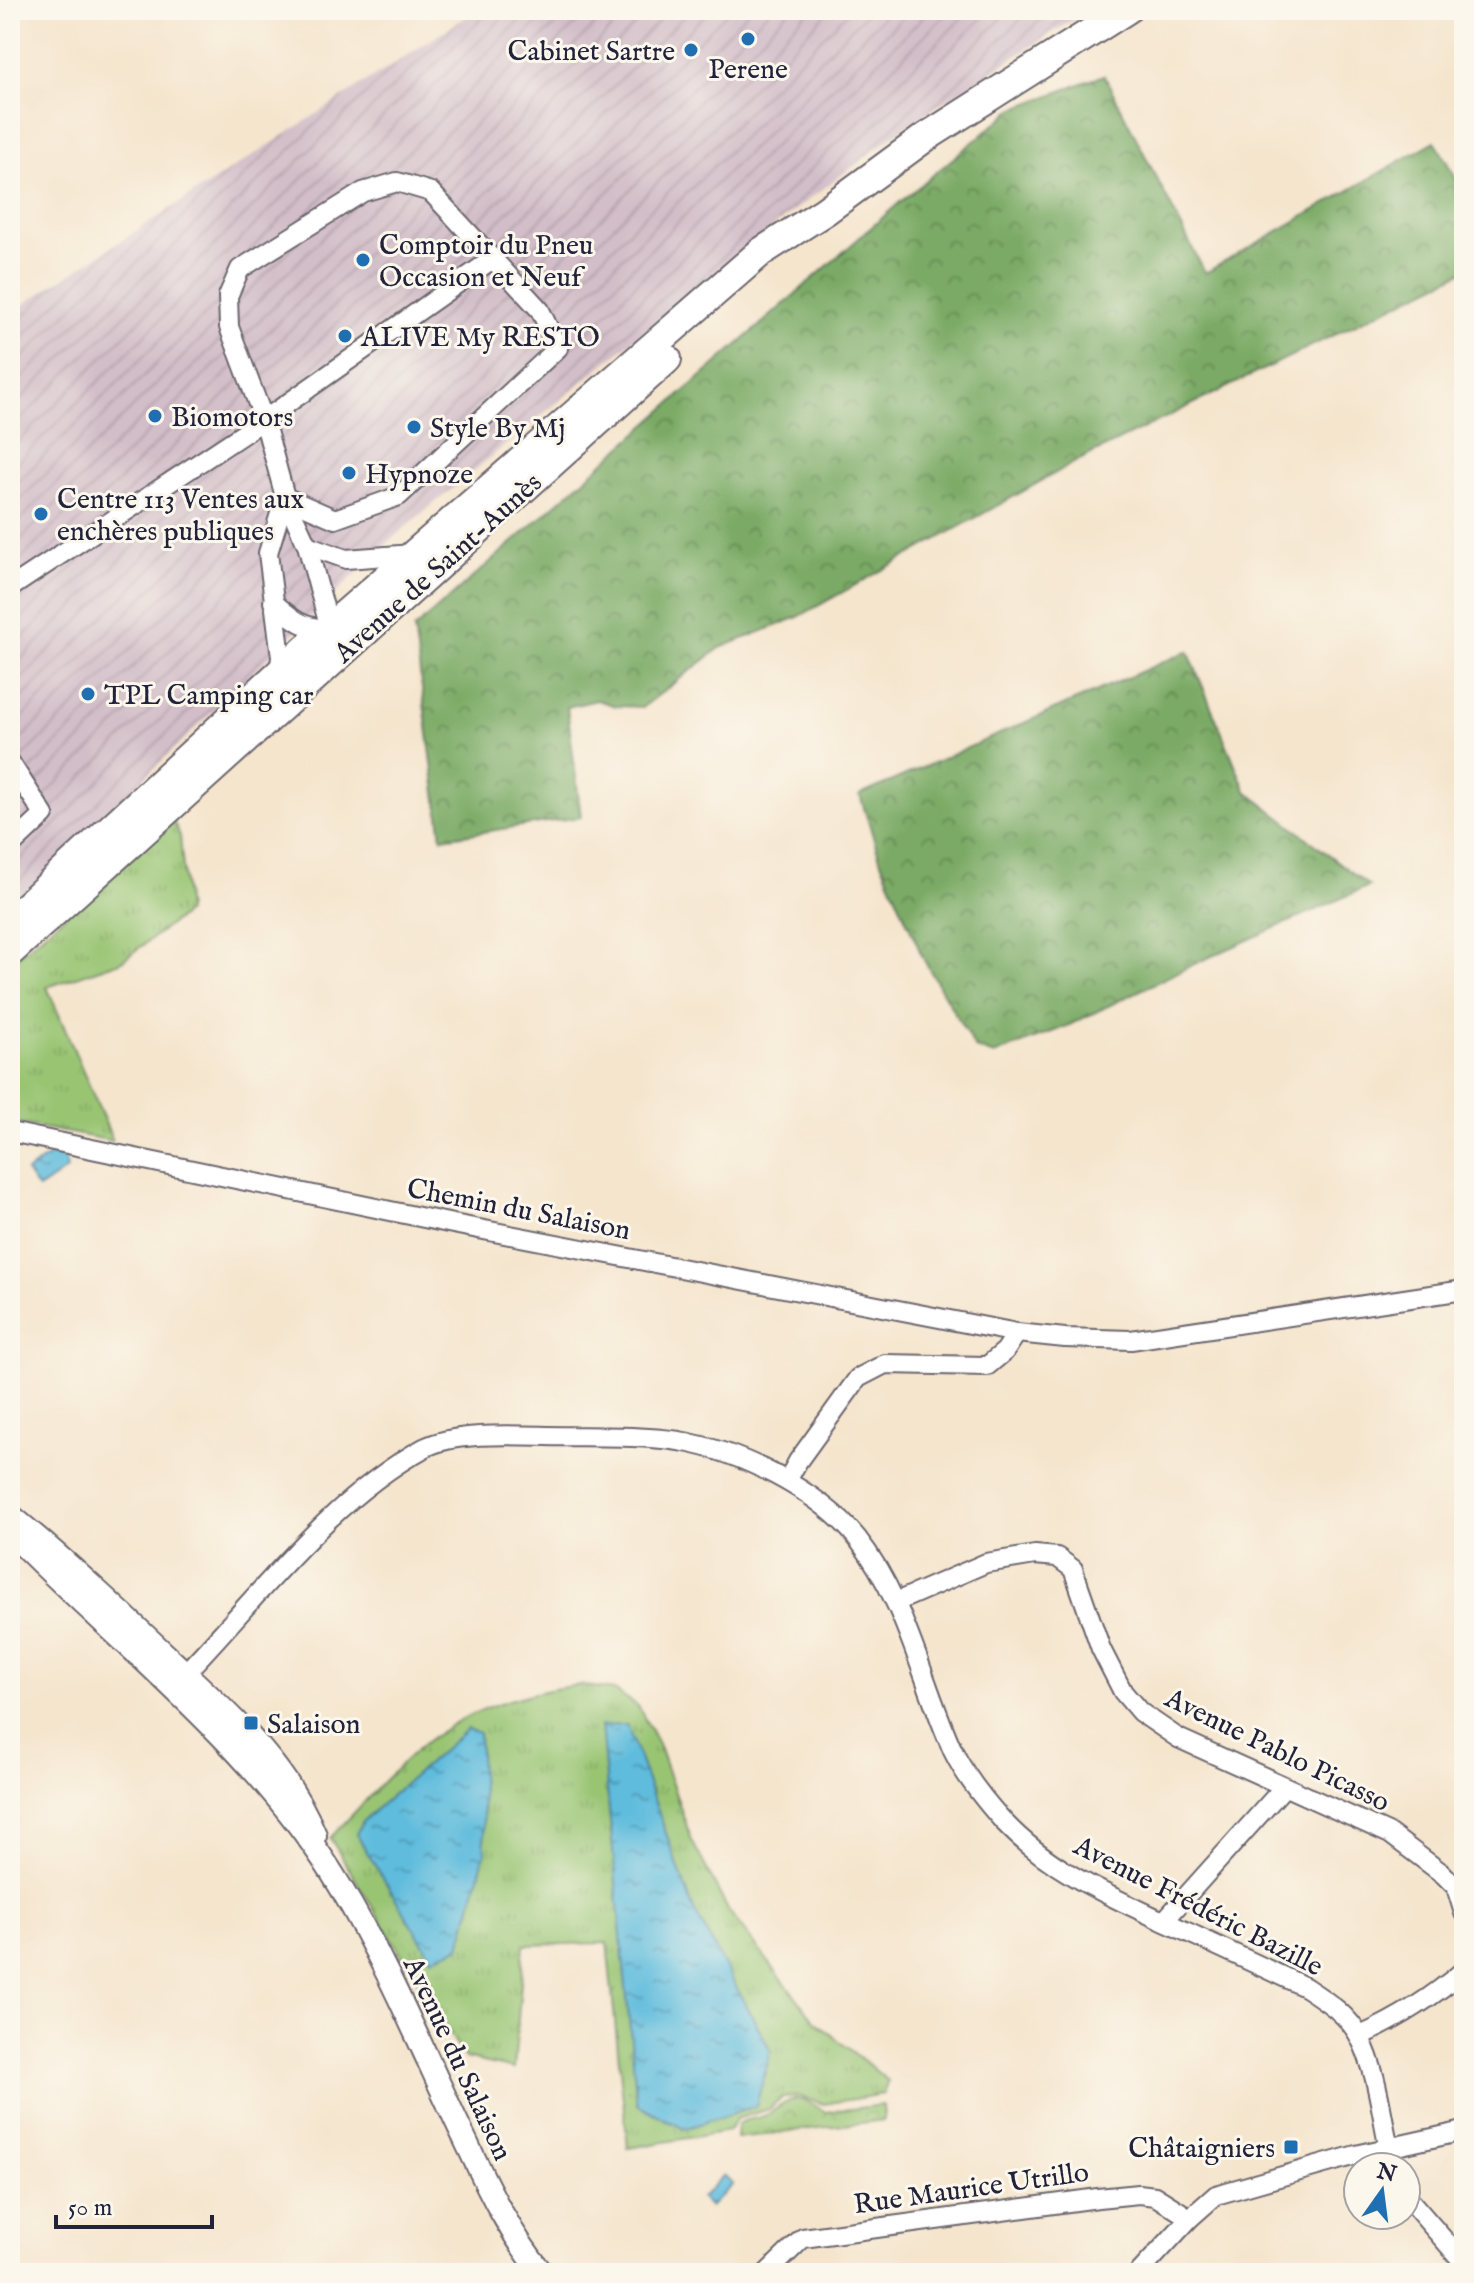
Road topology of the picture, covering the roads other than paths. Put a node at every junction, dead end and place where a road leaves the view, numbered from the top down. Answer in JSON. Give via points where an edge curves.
{"nodes":[{"id":1,"x":1126,"y":10,"type":"edge"},
{"id":2,"x":825,"y":211,"type":"junction"},
{"id":3,"x":494,"y":258,"type":"junction"},
{"id":4,"x":264,"y":420,"type":"junction"},
{"id":5,"x":285,"y":497,"type":"junction"},
{"id":6,"x":307,"y":545,"type":"junction"},
{"id":7,"x":413,"y":554,"type":"junction"},
{"id":8,"x":10,"y":588,"type":"edge"},
{"id":9,"x":273,"y":602,"type":"junction"},
{"id":10,"x":330,"y":629,"type":"junction"},
{"id":11,"x":369,"y":629,"type":"junction"},
{"id":12,"x":337,"y":658,"type":"junction"},
{"id":13,"x":279,"y":674,"type":"junction"},
{"id":14,"x":10,"y":762,"type":"edge"},
{"id":15,"x":10,"y":847,"type":"edge"},
{"id":16,"x":10,"y":921,"type":"edge"},
{"id":17,"x":10,"y":952,"type":"edge"},
{"id":18,"x":10,"y":1132,"type":"edge"},
{"id":19,"x":1464,"y":1290,"type":"edge"},
{"id":20,"x":1017,"y":1333,"type":"junction"},
{"id":21,"x":787,"y":1481,"type":"junction"},
{"id":22,"x":10,"y":1515,"type":"edge"},
{"id":23,"x":10,"y":1532,"type":"edge"},
{"id":24,"x":896,"y":1602,"type":"junction"},
{"id":25,"x":178,"y":1680,"type":"junction"},
{"id":26,"x":1284,"y":1787,"type":"junction"},
{"id":27,"x":1464,"y":1913,"type":"edge"},
{"id":28,"x":1164,"y":1921,"type":"junction"},
{"id":29,"x":1464,"y":1970,"type":"edge"},
{"id":30,"x":1360,"y":2036,"type":"junction"},
{"id":31,"x":1464,"y":2131,"type":"edge"},
{"id":32,"x":1389,"y":2148,"type":"junction"},
{"id":33,"x":1374,"y":2151,"type":"edge"},
{"id":34,"x":1342,"y":2160,"type":"edge"},
{"id":35,"x":1422,"y":2214,"type":"edge"},
{"id":36,"x":1190,"y":2218,"type":"junction"},
{"id":37,"x":1464,"y":2263,"type":"edge"},
{"id":38,"x":542,"y":2273,"type":"edge"},
{"id":39,"x":767,"y":2273,"type":"edge"},
{"id":40,"x":1139,"y":2273,"type":"edge"}],
"edges":[{"from":1,"to":2,"type":"main road","name":"Avenue de Saint-Aunès","via":[[923,139]]},
{"from":2,"to":7,"type":"main road","name":"Avenue de Saint-Aunès","via":[[761,252]]},
{"from":2,"to":11,"type":"main road","name":"Avenue de Saint-Aunès"},
{"from":3,"to":4,"type":"street"},
{"from":3,"to":4,"type":"street","via":[[431,192],[397,182],[363,192],[240,269],[228,296],[229,327]]},
{"from":3,"to":5,"type":"street","via":[[540,310],[558,348],[399,496],[335,519]]},
{"from":4,"to":5,"type":"street"},
{"from":4,"to":8,"type":"street"},
{"from":5,"to":6,"type":"street"},
{"from":5,"to":9,"type":"street","via":[[268,553]]},
{"from":6,"to":7,"type":"street","via":[[346,559]]},
{"from":6,"to":10,"type":"street"},
{"from":7,"to":10,"type":"main road","name":"Avenue de Saint-Aunès"},
{"from":9,"to":10,"type":"street","via":[[297,624]]},
{"from":9,"to":13,"type":"street"},
{"from":10,"to":11,"type":"street"},
{"from":10,"to":12,"type":"street"},
{"from":10,"to":13,"type":"main road","name":"Avenue de Saint-Aunès"},
{"from":11,"to":12,"type":"main road","name":"Avenue de Saint-Aunès"},
{"from":12,"to":17,"type":"main road","name":"Avenue de Saint-Aunès"},
{"from":13,"to":16,"type":"main road","name":"Avenue de Saint-Aunès"},
{"from":14,"to":15,"type":"street","via":[[44,815]]},
{"from":18,"to":20,"type":"street","name":"Chemin du Salaison"},
{"from":19,"to":20,"type":"street","name":"Chemin du Salaison","via":[[1131,1340]]},
{"from":20,"to":21,"type":"street","via":[[987,1366],[885,1364],[858,1378]]},
{"from":21,"to":24,"type":"street","name":"Avenue Frédéric Bazille","via":[[837,1515],[878,1568]]},
{"from":21,"to":25,"type":"street","name":"Avenue Frédéric Bazille","via":[[732,1456],[680,1441],[518,1435],[429,1445],[375,1478],[325,1524]]},
{"from":22,"to":25,"type":"street","name":"Avenue du Salaison","via":[[72,1566]]},
{"from":23,"to":25,"type":"street","name":"Avenue du Salaison"},
{"from":24,"to":26,"type":"street","name":"Avenue Pablo Picasso","via":[[986,1563],[1057,1557],[1073,1569],[1101,1649],[1140,1712],[1178,1738]]},
{"from":24,"to":28,"type":"street","name":"Avenue Frédéric Bazille","via":[[954,1751],[1003,1820],[1060,1870]]},
{"from":25,"to":38,"type":"street","name":"Avenue du Salaison","via":[[245,1730],[305,1811],[488,2193]]},
{"from":26,"to":27,"type":"street","name":"Avenue Pablo Picasso","via":[[1390,1834],[1456,1887]]},
{"from":26,"to":28,"type":"street"},
{"from":28,"to":30,"type":"street","name":"Avenue Frédéric Bazille","via":[[1305,1987],[1334,2007]]},
{"from":29,"to":30,"type":"street"},
{"from":30,"to":32,"type":"street","name":"Avenue Frédéric Bazille"},
{"from":31,"to":32,"type":"street"},
{"from":32,"to":33,"type":"street"},
{"from":34,"to":36,"type":"street","via":[[1216,2195]]},
{"from":35,"to":37,"type":"street"},
{"from":36,"to":39,"type":"street","name":"Rue Maurice Utrillo","via":[[1155,2196],[1082,2200],[803,2238]]},
{"from":36,"to":40,"type":"street"}]}
